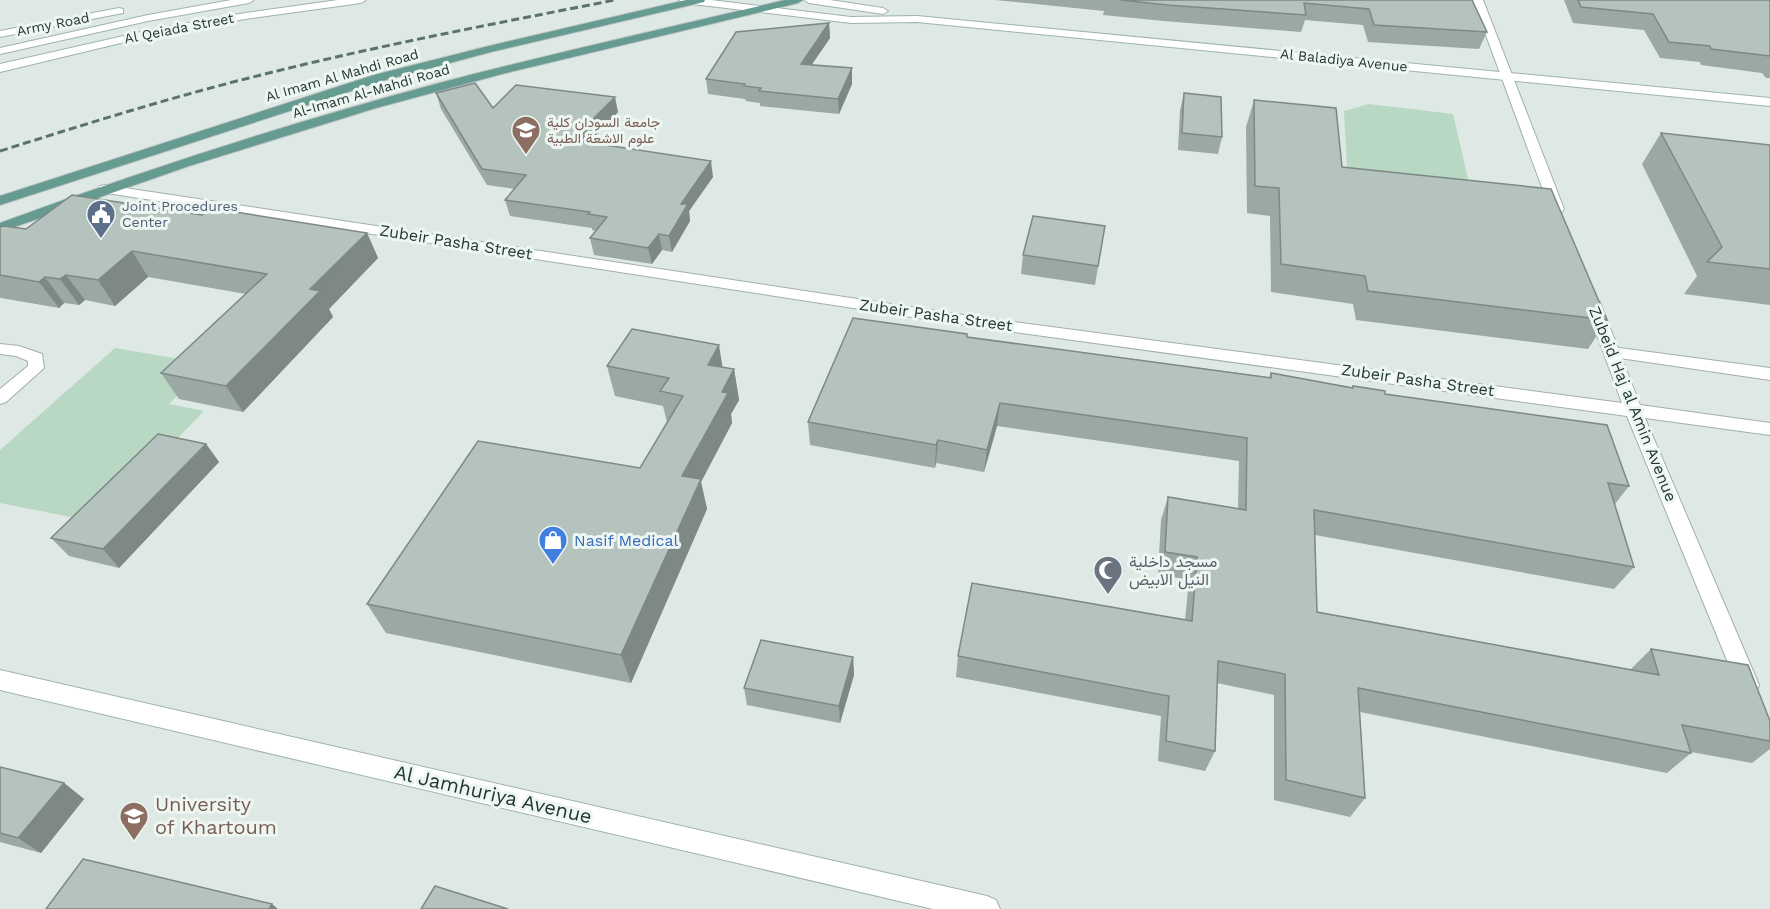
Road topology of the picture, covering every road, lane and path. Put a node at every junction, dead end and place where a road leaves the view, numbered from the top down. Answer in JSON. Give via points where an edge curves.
{"nodes":[{"id":1,"x":249,"y":0,"type":"edge"},
{"id":2,"x":361,"y":0,"type":"edge"},
{"id":3,"x":693,"y":0,"type":"edge"},
{"id":4,"x":798,"y":0,"type":"edge"},
{"id":5,"x":809,"y":0,"type":"edge"},
{"id":6,"x":1478,"y":0,"type":"edge"},
{"id":7,"x":128,"y":10,"type":"dead end"},
{"id":8,"x":758,"y":10,"type":"junction"},
{"id":9,"x":917,"y":19,"type":"junction"},
{"id":10,"x":0,"y":34,"type":"edge"},
{"id":11,"x":0,"y":51,"type":"edge"},
{"id":12,"x":0,"y":68,"type":"edge"},
{"id":13,"x":1507,"y":76,"type":"junction"},
{"id":14,"x":1770,"y":102,"type":"edge"},
{"id":15,"x":105,"y":189,"type":"junction"},
{"id":16,"x":0,"y":201,"type":"edge"},
{"id":17,"x":1561,"y":220,"type":"edge"},
{"id":18,"x":0,"y":228,"type":"edge"},
{"id":19,"x":1586,"y":286,"type":"edge"},
{"id":20,"x":0,"y":349,"type":"edge"},
{"id":21,"x":1612,"y":352,"type":"junction"},
{"id":22,"x":1770,"y":374,"type":"edge"},
{"id":23,"x":0,"y":398,"type":"edge"},
{"id":24,"x":1633,"y":410,"type":"junction"},
{"id":25,"x":1770,"y":429,"type":"edge"},
{"id":26,"x":0,"y":680,"type":"edge"},
{"id":27,"x":1756,"y":704,"type":"edge"},
{"id":28,"x":987,"y":909,"type":"edge"}],
"edges":[{"from":1,"to":11,"type":"street"},
{"from":2,"to":12,"type":"street","name":"Al Qeiada Street","via":[[150,33]]},
{"from":3,"to":8,"type":"street"},
{"from":3,"to":16,"type":"main road","name":"Al Imam Al Mahdi Road","via":[[378,78]]},
{"from":4,"to":8,"type":"main road","name":"Al-Imam Al-Mahdi Road"},
{"from":5,"to":9,"type":"street"},
{"from":6,"to":13,"type":"street"},
{"from":7,"to":10,"type":"street","name":"Army Road"},
{"from":8,"to":9,"type":"street","via":[[850,20]]},
{"from":8,"to":15,"type":"main road","name":"Al-Imam Al-Mahdi Road","via":[[498,71],[294,127]]},
{"from":9,"to":13,"type":"street","name":"Al Baladiya Avenue"},
{"from":13,"to":14,"type":"street","name":"Al Baladiya Avenue"},
{"from":13,"to":17,"type":"street"},
{"from":15,"to":18,"type":"main road","name":"Al-Imam Al-Mahdi Road"},
{"from":15,"to":24,"type":"street","name":"Zubeir Pasha Street","via":[[970,321]]},
{"from":19,"to":21,"type":"street","name":"Zubeid Haj al Amin Avenue"},
{"from":20,"to":23,"type":"street","via":[[36,358],[36,368]]},
{"from":21,"to":22,"type":"street"},
{"from":21,"to":24,"type":"street","name":"Zubeid Haj al Amin Avenue"},
{"from":24,"to":25,"type":"street","name":"Zubeir Pasha Street"},
{"from":24,"to":27,"type":"street","name":"Zubeid Haj al Amin Avenue"},
{"from":26,"to":28,"type":"street","name":"Al Jamhuriya Avenue"}]}
